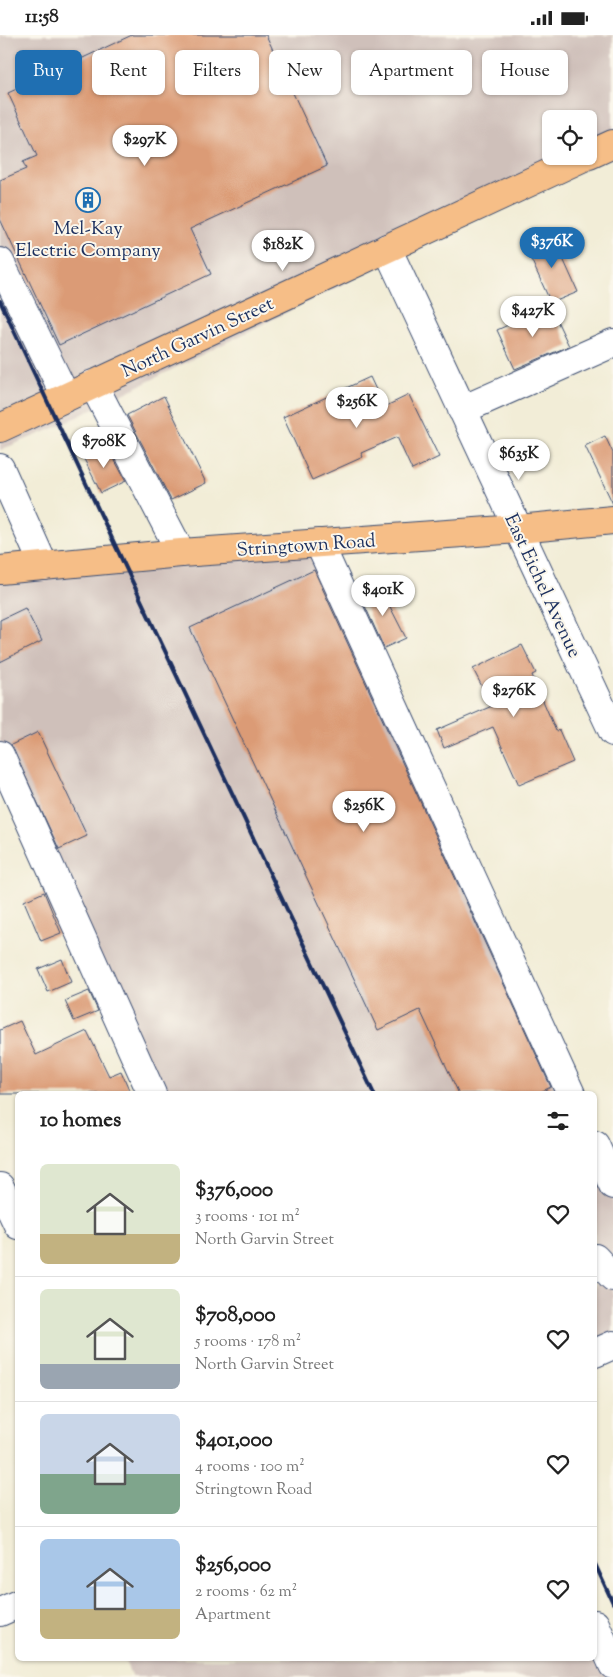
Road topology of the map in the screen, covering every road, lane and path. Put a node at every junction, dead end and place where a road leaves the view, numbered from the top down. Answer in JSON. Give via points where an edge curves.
{"nodes":[{"id":1,"x":613,"y":144,"type":"edge"},
{"id":2,"x":597,"y":151,"type":"edge"},
{"id":3,"x":565,"y":165,"type":"edge"},
{"id":4,"x":387,"y":248,"type":"junction"},
{"id":5,"x":0,"y":262,"type":"edge"},
{"id":6,"x":613,"y":343,"type":"edge"},
{"id":7,"x":93,"y":384,"type":"junction"},
{"id":8,"x":66,"y":397,"type":"junction"},
{"id":9,"x":462,"y":409,"type":"junction"},
{"id":10,"x":0,"y":428,"type":"edge"},
{"id":11,"x":0,"y":468,"type":"edge"},
{"id":12,"x":613,"y":519,"type":"edge"},
{"id":13,"x":518,"y":529,"type":"junction"},
{"id":14,"x":319,"y":543,"type":"junction"},
{"id":15,"x":180,"y":553,"type":"junction"},
{"id":16,"x":44,"y":566,"type":"junction"},
{"id":17,"x":0,"y":570,"type":"edge"},
{"id":18,"x":613,"y":733,"type":"edge"},
{"id":19,"x":0,"y":755,"type":"edge"},
{"id":20,"x":151,"y":1091,"type":"edge"},
{"id":21,"x":570,"y":1091,"type":"edge"},
{"id":22,"x":597,"y":1149,"type":"edge"},
{"id":23,"x":613,"y":1185,"type":"edge"},
{"id":24,"x":5,"y":1189,"type":"edge"},
{"id":25,"x":15,"y":1217,"type":"edge"},
{"id":26,"x":597,"y":1260,"type":"edge"},
{"id":27,"x":613,"y":1277,"type":"edge"},
{"id":28,"x":613,"y":1345,"type":"edge"},
{"id":29,"x":597,"y":1352,"type":"edge"},
{"id":30,"x":15,"y":1605,"type":"edge"},
{"id":31,"x":0,"y":1612,"type":"edge"},
{"id":32,"x":597,"y":1629,"type":"edge"},
{"id":33,"x":613,"y":1665,"type":"edge"}],
"edges":[{"from":1,"to":2,"type":"main road","name":"North Garvin Street"},
{"from":3,"to":4,"type":"main road","name":"North Garvin Street"},
{"from":4,"to":7,"type":"main road","name":"North Garvin Street"},
{"from":4,"to":9,"type":"street","name":"East Eichel Avenue"},
{"from":5,"to":8,"type":"street"},
{"from":6,"to":9,"type":"street"},
{"from":7,"to":8,"type":"main road","name":"North Garvin Street"},
{"from":7,"to":15,"type":"street"},
{"from":8,"to":10,"type":"main road","name":"North Garvin Street"},
{"from":9,"to":13,"type":"street","name":"East Eichel Avenue"},
{"from":11,"to":16,"type":"street"},
{"from":12,"to":13,"type":"main road","name":"Stringtown Road"},
{"from":13,"to":14,"type":"main road","name":"Stringtown Road"},
{"from":13,"to":18,"type":"street","name":"East Eichel Avenue"},
{"from":14,"to":15,"type":"main road","name":"Stringtown Road"},
{"from":14,"to":21,"type":"street"},
{"from":15,"to":16,"type":"main road","name":"Stringtown Road"},
{"from":16,"to":17,"type":"main road","name":"Stringtown Road"},
{"from":19,"to":20,"type":"street"},
{"from":22,"to":23,"type":"street"},
{"from":24,"to":25,"type":"street"},
{"from":26,"to":27,"type":"street"},
{"from":28,"to":29,"type":"street"},
{"from":30,"to":31,"type":"street"},
{"from":32,"to":33,"type":"street"}]}
